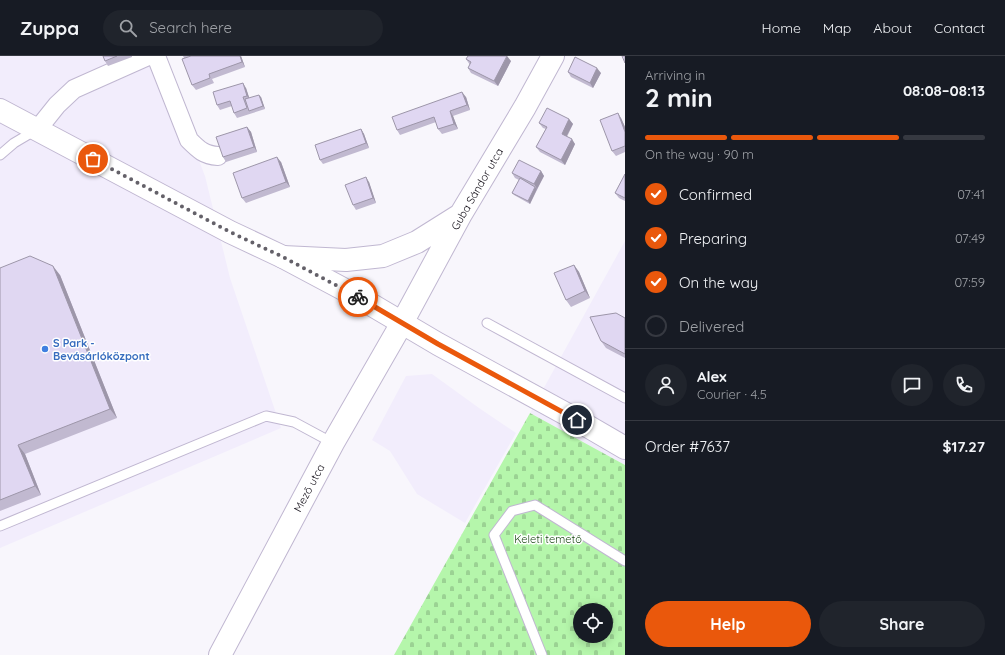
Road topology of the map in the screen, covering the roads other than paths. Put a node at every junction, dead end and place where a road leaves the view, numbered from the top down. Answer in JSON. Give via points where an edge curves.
{"nodes":[{"id":1,"x":148,"y":56,"type":"edge"},
{"id":2,"x":156,"y":56,"type":"edge"},
{"id":3,"x":553,"y":56,"type":"edge"},
{"id":4,"x":0,"y":110,"type":"edge"},
{"id":5,"x":37,"y":130,"type":"junction"},
{"id":6,"x":0,"y":155,"type":"edge"},
{"id":7,"x":218,"y":156,"type":"edge"},
{"id":8,"x":461,"y":214,"type":"junction"},
{"id":9,"x":283,"y":257,"type":"junction"},
{"id":10,"x":402,"y":323,"type":"junction"},
{"id":11,"x":487,"y":323,"type":"dead end"},
{"id":12,"x":625,"y":398,"type":"edge"},
{"id":13,"x":333,"y":443,"type":"junction"},
{"id":14,"x":625,"y":448,"type":"edge"},
{"id":15,"x":0,"y":526,"type":"edge"},
{"id":16,"x":625,"y":561,"type":"edge"},
{"id":17,"x":220,"y":655,"type":"edge"},
{"id":18,"x":542,"y":655,"type":"edge"}],
"edges":[{"from":1,"to":5,"type":"street","via":[[74,89]]},
{"from":2,"to":7,"type":"street","via":[[189,140],[198,149],[209,155]]},
{"from":3,"to":8,"type":"main road","name":"Guba Sándor utca"},
{"from":4,"to":5,"type":"main road"},
{"from":5,"to":6,"type":"lane","via":[[14,143]]},
{"from":5,"to":9,"type":"main road","via":[[230,232]]},
{"from":8,"to":9,"type":"main road","via":[[417,242],[382,256],[346,260]]},
{"from":8,"to":10,"type":"main road","name":"Guba Sándor utca"},
{"from":9,"to":10,"type":"main road"},
{"from":10,"to":13,"type":"main road","name":"Mező utca"},
{"from":10,"to":14,"type":"main road"},
{"from":11,"to":12,"type":"lane"},
{"from":13,"to":15,"type":"lane","via":[[294,422],[266,416]]},
{"from":13,"to":17,"type":"main road","name":"Mező utca"},
{"from":16,"to":18,"type":"lane","via":[[535,505],[512,511],[494,535]]}]}
